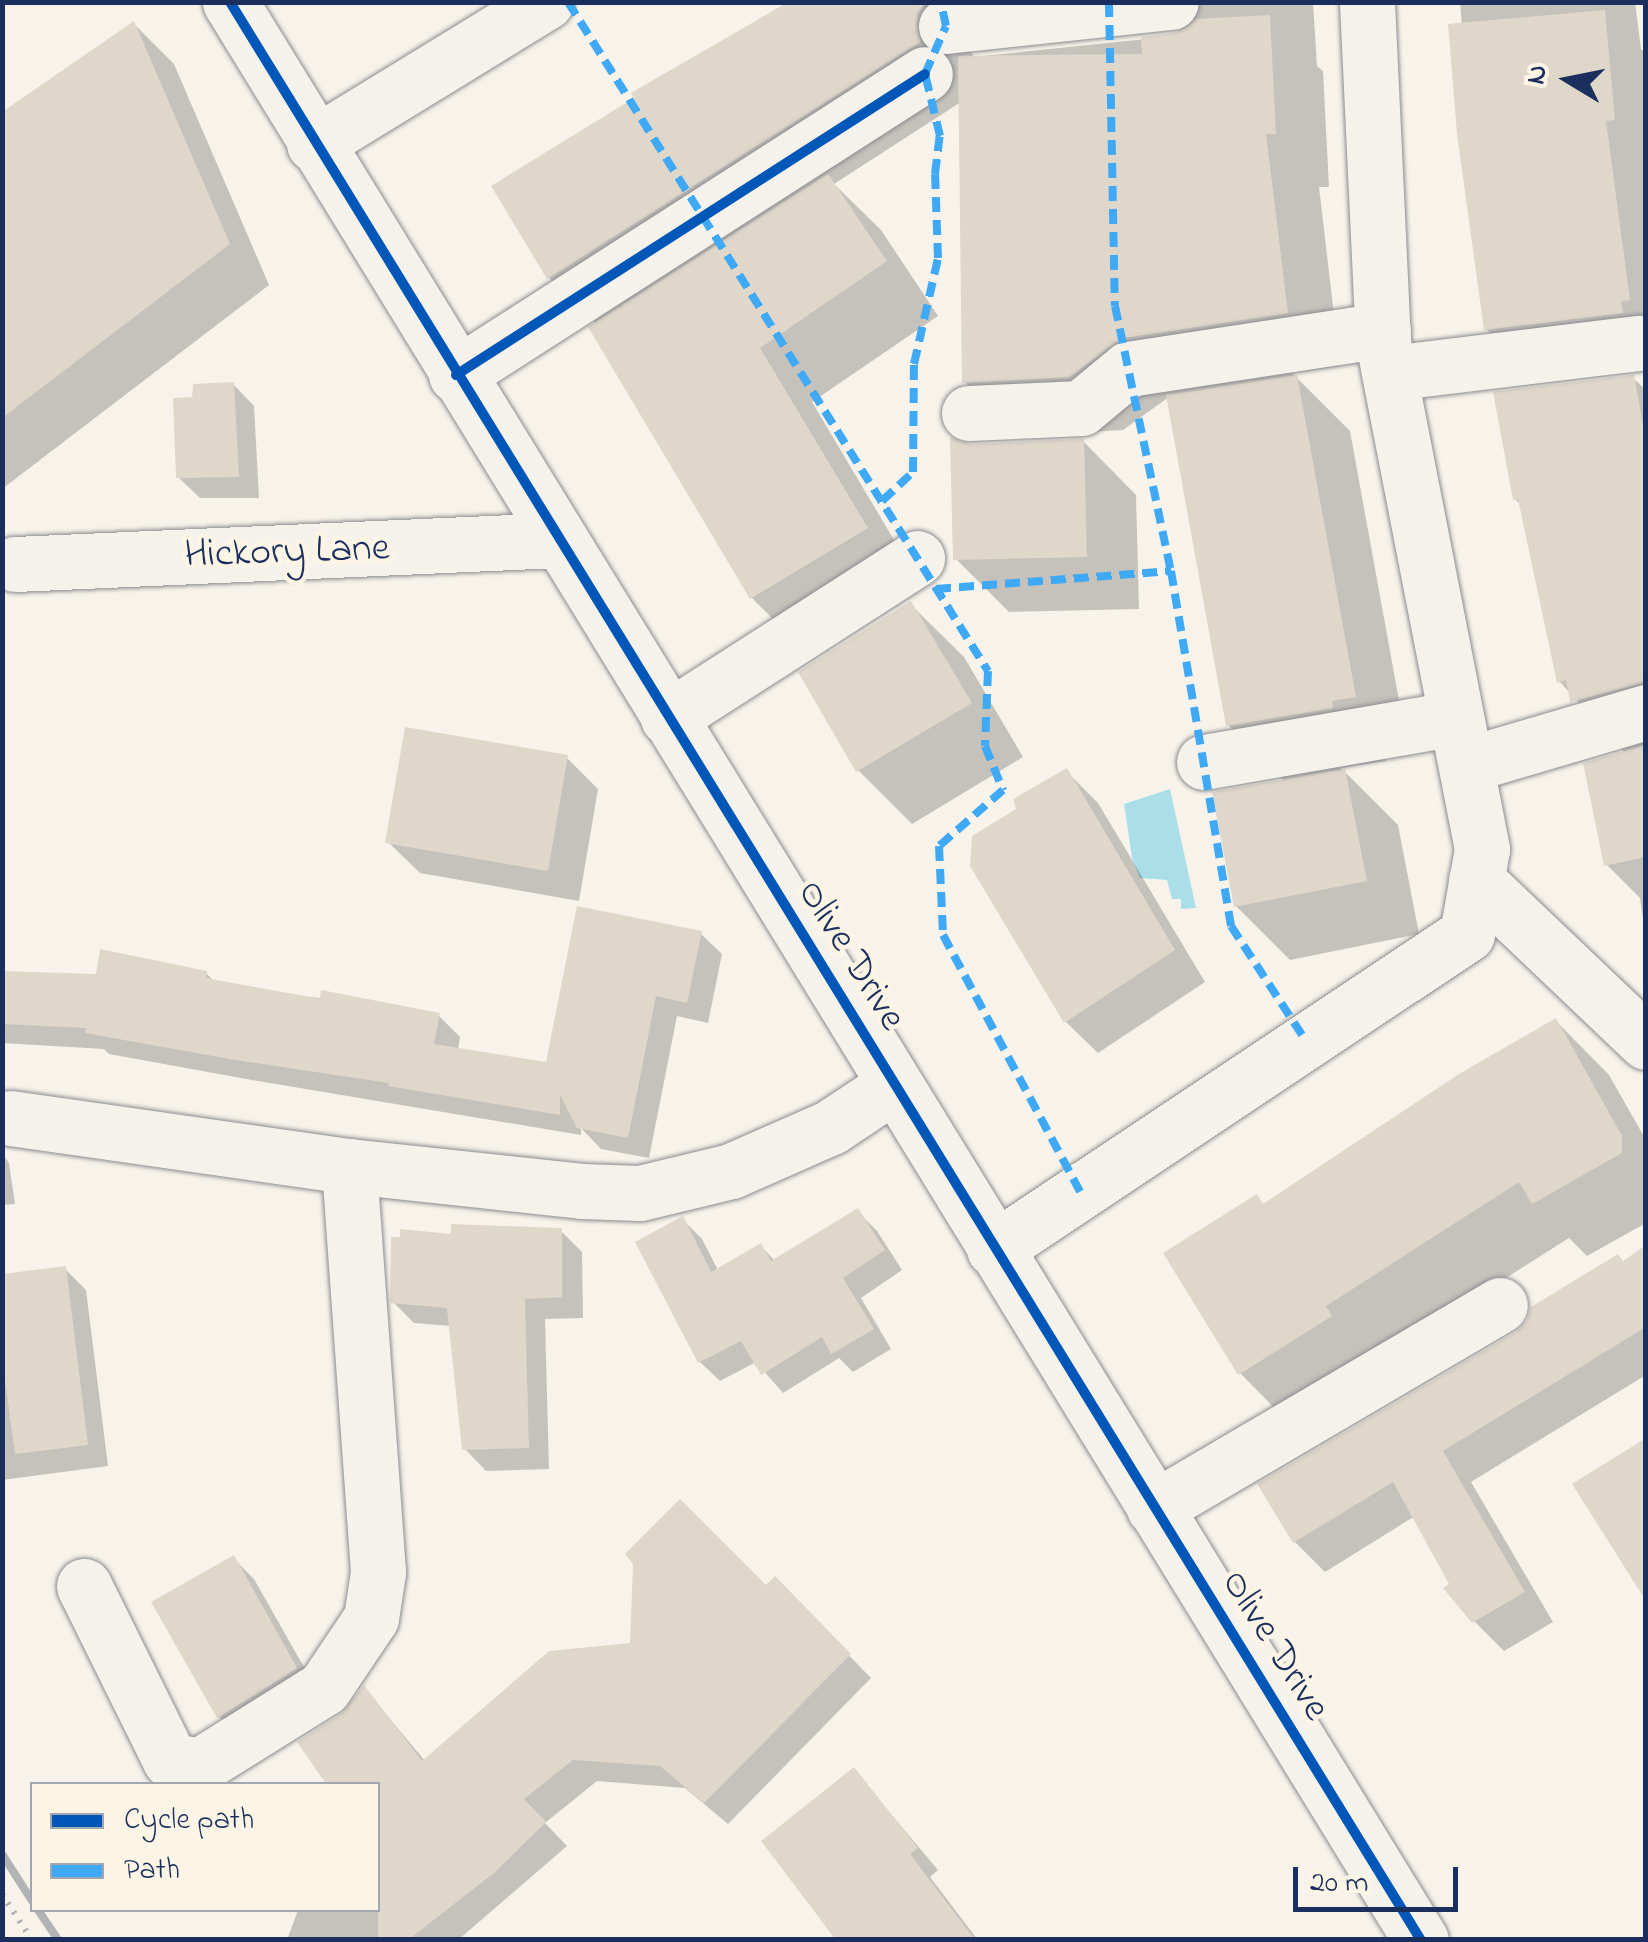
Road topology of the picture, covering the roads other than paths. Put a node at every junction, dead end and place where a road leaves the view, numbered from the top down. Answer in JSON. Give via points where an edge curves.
{"nodes":[{"id":1,"x":230,"y":2,"type":"edge"},
{"id":2,"x":546,"y":2,"type":"edge"},
{"id":3,"x":1171,"y":2,"type":"edge"},
{"id":4,"x":1367,"y":2,"type":"edge"},
{"id":5,"x":314,"y":144,"type":"junction"},
{"id":6,"x":1639,"y":343,"type":"dead end"},
{"id":7,"x":1386,"y":351,"type":"junction"},
{"id":8,"x":456,"y":375,"type":"junction"},
{"id":9,"x":969,"y":413,"type":"dead end"},
{"id":10,"x":559,"y":540,"type":"junction"},
{"id":11,"x":917,"y":558,"type":"dead end"},
{"id":12,"x":15,"y":564,"type":"dead end"},
{"id":13,"x":1646,"y":712,"type":"edge"},
{"id":14,"x":668,"y":718,"type":"junction"},
{"id":15,"x":1461,"y":741,"type":"junction"},
{"id":16,"x":1204,"y":762,"type":"dead end"},
{"id":17,"x":1476,"y":880,"type":"junction"},
{"id":18,"x":1646,"y":1042,"type":"edge"},
{"id":19,"x":894,"y":1085,"type":"junction"},
{"id":20,"x":10,"y":1118,"type":"dead end"},
{"id":21,"x":349,"y":1166,"type":"junction"},
{"id":22,"x":994,"y":1249,"type":"junction"},
{"id":23,"x":1500,"y":1305,"type":"dead end"},
{"id":24,"x":1154,"y":1508,"type":"junction"},
{"id":25,"x":84,"y":1586,"type":"dead end"},
{"id":26,"x":1421,"y":1940,"type":"edge"}],
"edges":[{"from":1,"to":5,"type":"street","name":"Olive Drive"},
{"from":2,"to":5,"type":"street"},
{"from":3,"to":8,"type":"street","via":[[936,50]]},
{"from":4,"to":7,"type":"street"},
{"from":5,"to":8,"type":"street","name":"Olive Drive"},
{"from":6,"to":7,"type":"street"},
{"from":7,"to":9,"type":"street","via":[[1128,369],[1082,408]]},
{"from":7,"to":15,"type":"street"},
{"from":8,"to":10,"type":"street","name":"Olive Drive"},
{"from":10,"to":12,"type":"street","name":"Hickory Lane"},
{"from":10,"to":14,"type":"street","name":"Olive Drive"},
{"from":11,"to":14,"type":"street"},
{"from":13,"to":15,"type":"street"},
{"from":14,"to":19,"type":"street","name":"Olive Drive"},
{"from":15,"to":16,"type":"street"},
{"from":15,"to":17,"type":"street","via":[[1482,848]]},
{"from":17,"to":18,"type":"street"},
{"from":17,"to":22,"type":"street","via":[[1467,934]]},
{"from":19,"to":21,"type":"street","via":[[831,1128],[731,1171],[640,1193]]},
{"from":19,"to":22,"type":"street","name":"Olive Drive"},
{"from":20,"to":21,"type":"street"},
{"from":21,"to":25,"type":"street","via":[[378,1572],[371,1618],[324,1688],[199,1766],[170,1760]]},
{"from":22,"to":24,"type":"street","name":"Olive Drive"},
{"from":23,"to":24,"type":"street"},
{"from":24,"to":26,"type":"street","name":"Olive Drive"}]}
